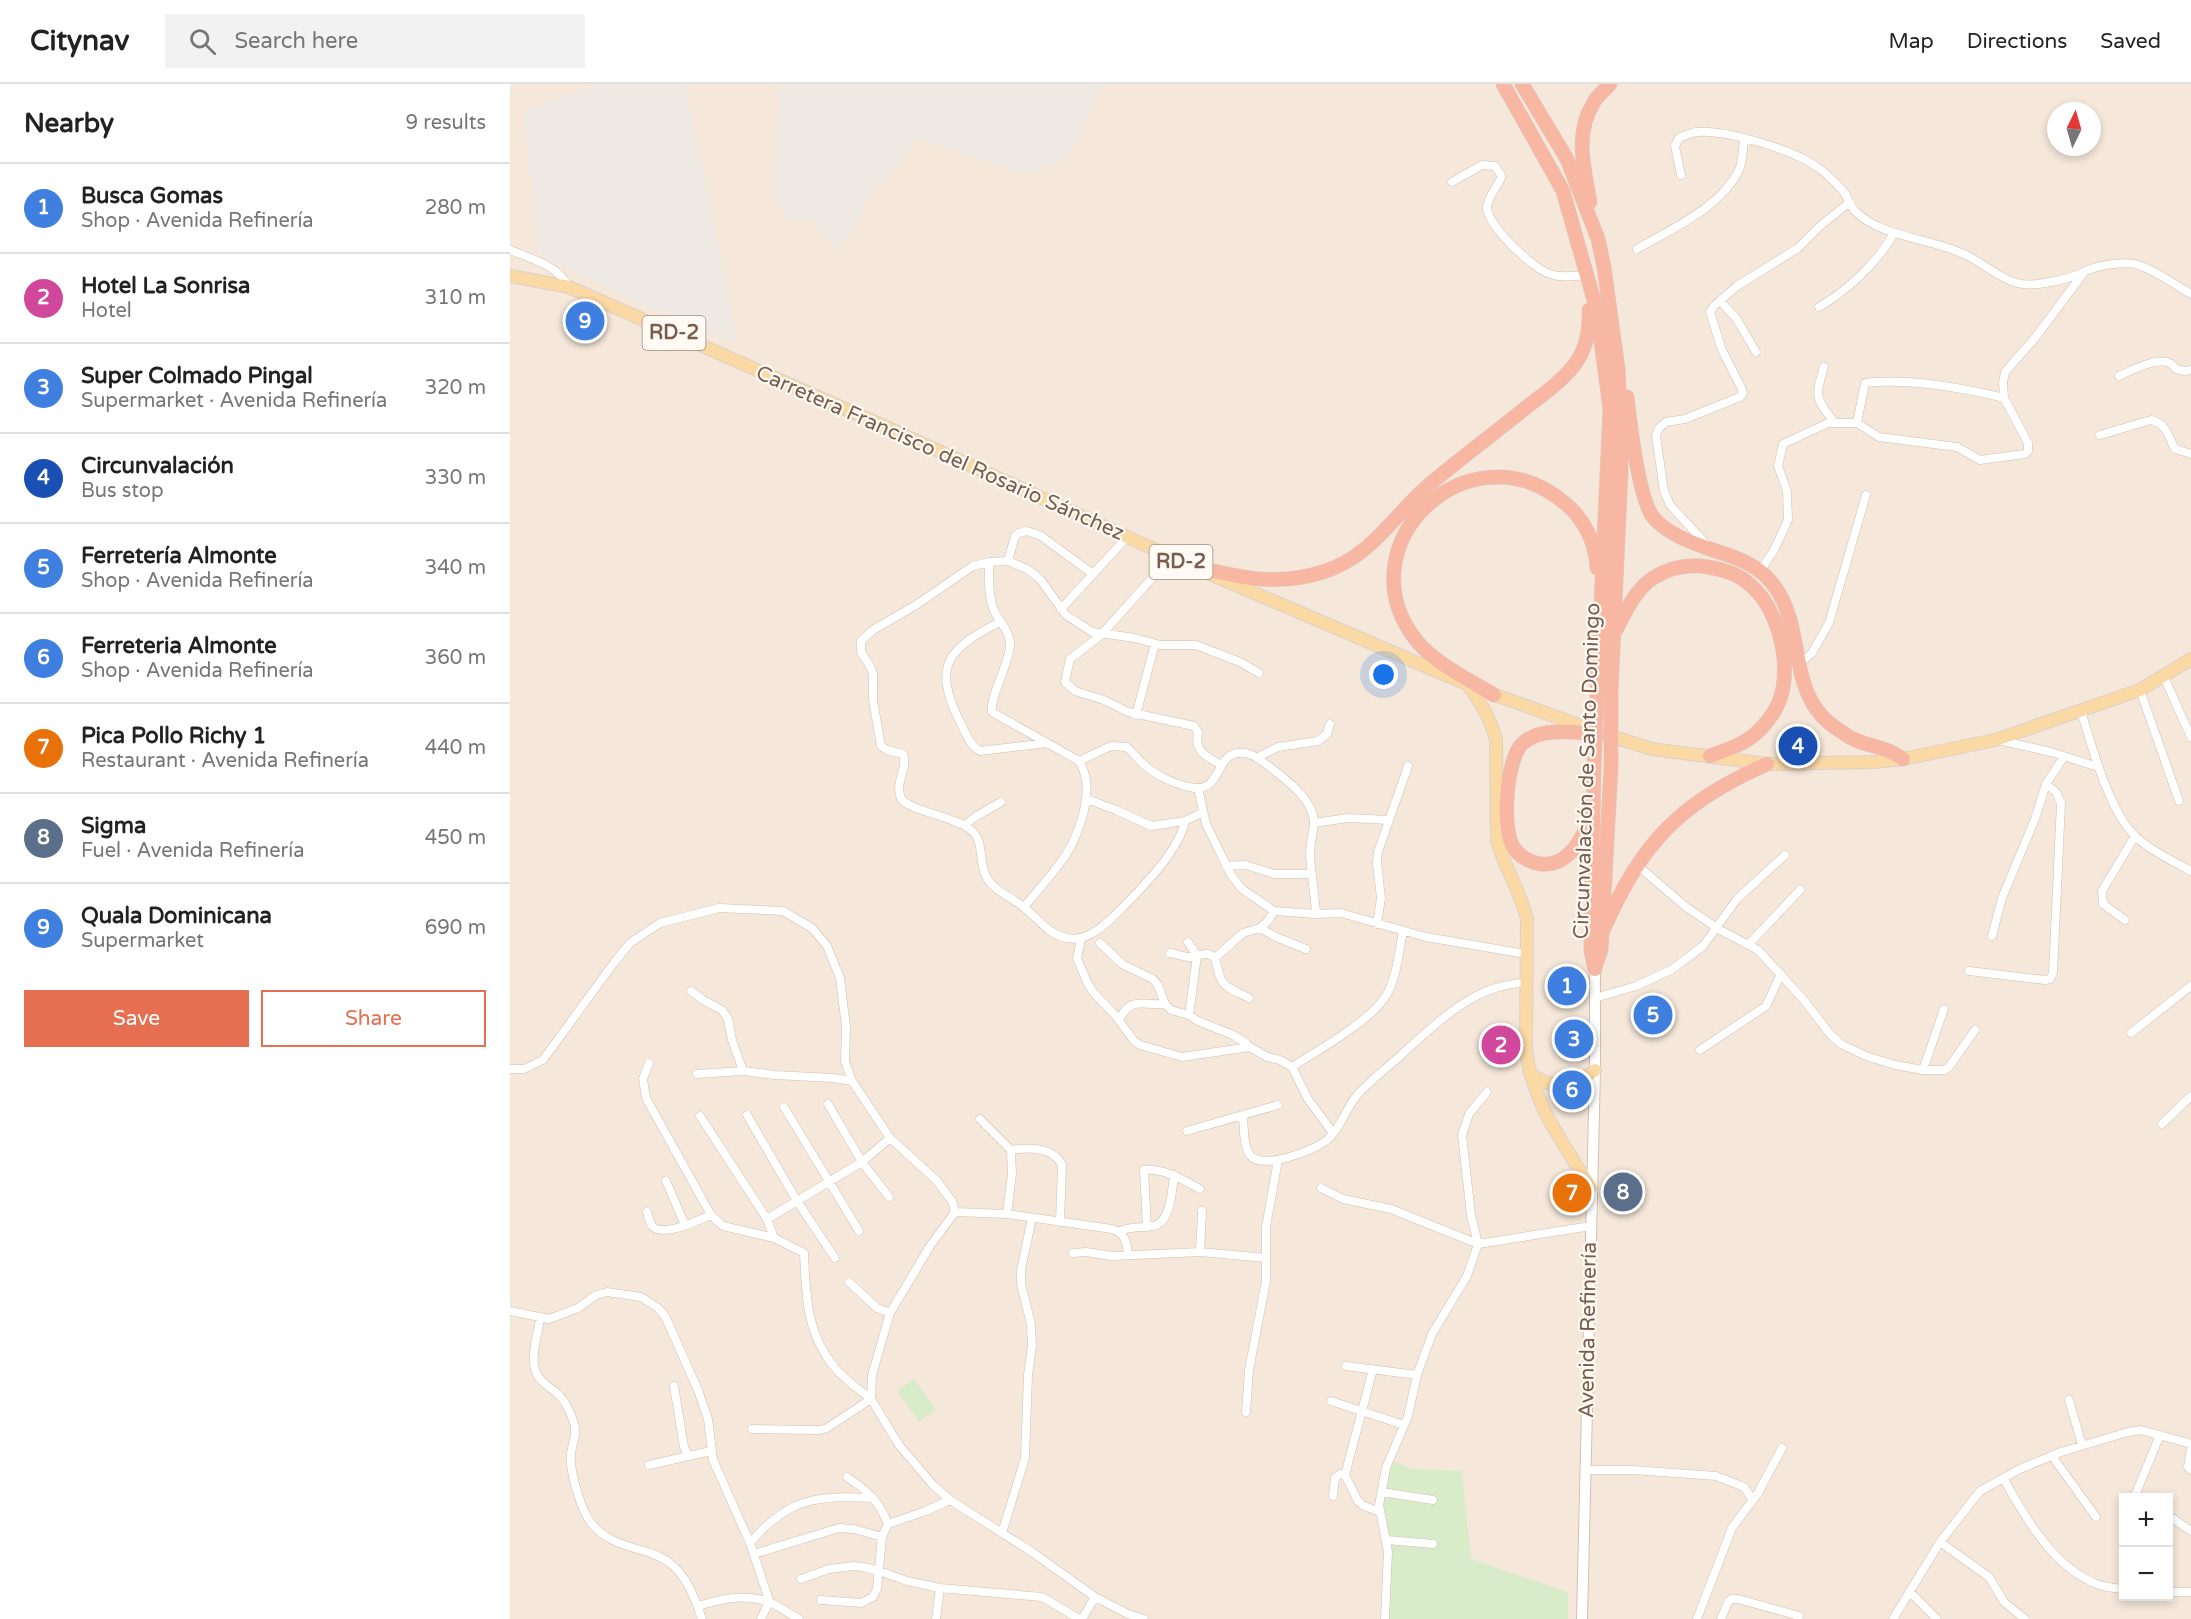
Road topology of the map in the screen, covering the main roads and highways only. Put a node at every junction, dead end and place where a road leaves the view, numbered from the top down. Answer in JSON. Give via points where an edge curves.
{"nodes":[{"id":1,"x":1501,"y":84,"type":"edge"},
{"id":2,"x":1522,"y":84,"type":"edge"},
{"id":3,"x":1610,"y":84,"type":"edge"},
{"id":4,"x":1598,"y":239,"type":"junction"},
{"id":5,"x":1587,"y":275,"type":"junction"},
{"id":6,"x":510,"y":276,"type":"edge"},
{"id":7,"x":1618,"y":369,"type":"junction"},
{"id":8,"x":1189,"y":565,"type":"junction"},
{"id":9,"x":1601,"y":617,"type":"junction"},
{"id":10,"x":1613,"y":634,"type":"junction"},
{"id":11,"x":2191,"y":659,"type":"edge"},
{"id":12,"x":1468,"y":685,"type":"junction"},
{"id":13,"x":1494,"y":695,"type":"junction"},
{"id":14,"x":1604,"y":734,"type":"junction"},
{"id":15,"x":1710,"y":756,"type":"junction"},
{"id":16,"x":1904,"y":759,"type":"junction"},
{"id":17,"x":1767,"y":764,"type":"junction"},
{"id":18,"x":1593,"y":814,"type":"junction"},
{"id":19,"x":1602,"y":933,"type":"junction"},
{"id":20,"x":1595,"y":969,"type":"junction"},
{"id":21,"x":1528,"y":1070,"type":"junction"},
{"id":22,"x":1595,"y":1070,"type":"junction"},
{"id":23,"x":1591,"y":1188,"type":"junction"},
{"id":24,"x":1582,"y":1619,"type":"edge"}],
"edges":[{"from":1,"to":5,"type":"highway","name":"Circunvalación de Santo Domingo","via":[[1563,191]]},
{"from":2,"to":4,"type":"highway","name":"Circunvalación de Santo Domingo","via":[[1567,159]]},
{"from":3,"to":4,"type":"highway","via":[[1594,102],[1584,128],[1581,152]]},
{"from":4,"to":7,"type":"highway","name":"Circunvalación de Santo Domingo"},
{"from":5,"to":8,"type":"highway","via":[[1590,328],[1587,343],[1572,369],[1429,485],[1362,552],[1324,572],[1281,580],[1238,578]]},
{"from":5,"to":9,"type":"highway","name":"Circunvalación de Santo Domingo","via":[[1597,311],[1610,409]]},
{"from":6,"to":8,"type":"main road","name":"Carretera Francisco del Rosario Sánchez","number":"RD-2","via":[[569,286]]},
{"from":7,"to":10,"type":"highway","name":"Circunvalación de Santo Domingo","via":[[1621,472]]},
{"from":7,"to":16,"type":"highway","via":[[1626,385],[1643,496],[1654,519],[1761,570],[1780,593],[1790,615],[1799,664],[1813,704],[1854,741],[1886,749]]},
{"from":8,"to":12,"type":"main road","name":"Carretera Francisco del Rosario Sánchez","number":"RD-2"},
{"from":9,"to":13,"type":"highway","via":[[1593,544],[1573,510],[1557,496],[1534,484],[1490,477],[1468,481],[1430,501],[1401,540],[1394,580],[1396,601],[1417,641],[1443,663]]},
{"from":9,"to":18,"type":"highway","name":"Circunvalación de Santo Domingo","bridge":true},
{"from":10,"to":15,"type":"highway","via":[[1635,595],[1653,578],[1672,569],[1713,567],[1748,582],[1767,602],[1781,642],[1784,668],[1778,704],[1754,736]]},
{"from":10,"to":19,"type":"highway","name":"Circunvalación de Santo Domingo","bridge":true},
{"from":11,"to":16,"type":"main road","name":"Carretera Francisco del Rosario Sánchez","number":"RD-2","via":[[2140,690],[2081,711],[1995,740]]},
{"from":12,"to":13,"type":"main road","name":"Carretera Francisco del Rosario Sánchez","number":"RD-2"},
{"from":12,"to":21,"type":"main road","via":[[1486,712],[1496,739],[1497,842],[1527,919]]},
{"from":13,"to":14,"type":"main road","name":"Carretera Francisco del Rosario Sánchez","number":"RD-2"},
{"from":14,"to":15,"type":"main road","name":"Carretera Francisco del Rosario Sánchez","number":"RD-2","via":[[1652,748]]},
{"from":14,"to":18,"type":"highway","via":[[1537,735],[1517,751],[1509,777],[1509,835],[1514,848],[1527,860],[1552,865],[1571,853]]},
{"from":15,"to":17,"type":"main road","name":"Carretera Francisco del Rosario Sánchez","number":"RD-2"},
{"from":16,"to":17,"type":"main road","name":"Carretera Francisco del Rosario Sánchez","number":"RD-2"},
{"from":17,"to":19,"type":"highway","via":[[1694,803],[1654,841]]},
{"from":18,"to":20,"type":"highway","name":"Circunvalación de Santo Domingo","via":[[1591,951]]},
{"from":19,"to":20,"type":"highway","name":"Circunvalación de Santo Domingo"},
{"from":20,"to":22,"type":"main road","name":"Avenida Refinería"},
{"from":21,"to":22,"type":"main road","via":[[1544,1082],[1559,1084],[1576,1082]]},
{"from":21,"to":23,"type":"main road","via":[[1545,1112]]},
{"from":22,"to":23,"type":"main road","name":"Avenida Refinería"},
{"from":23,"to":24,"type":"main road","name":"Avenida Refinería"}]}
